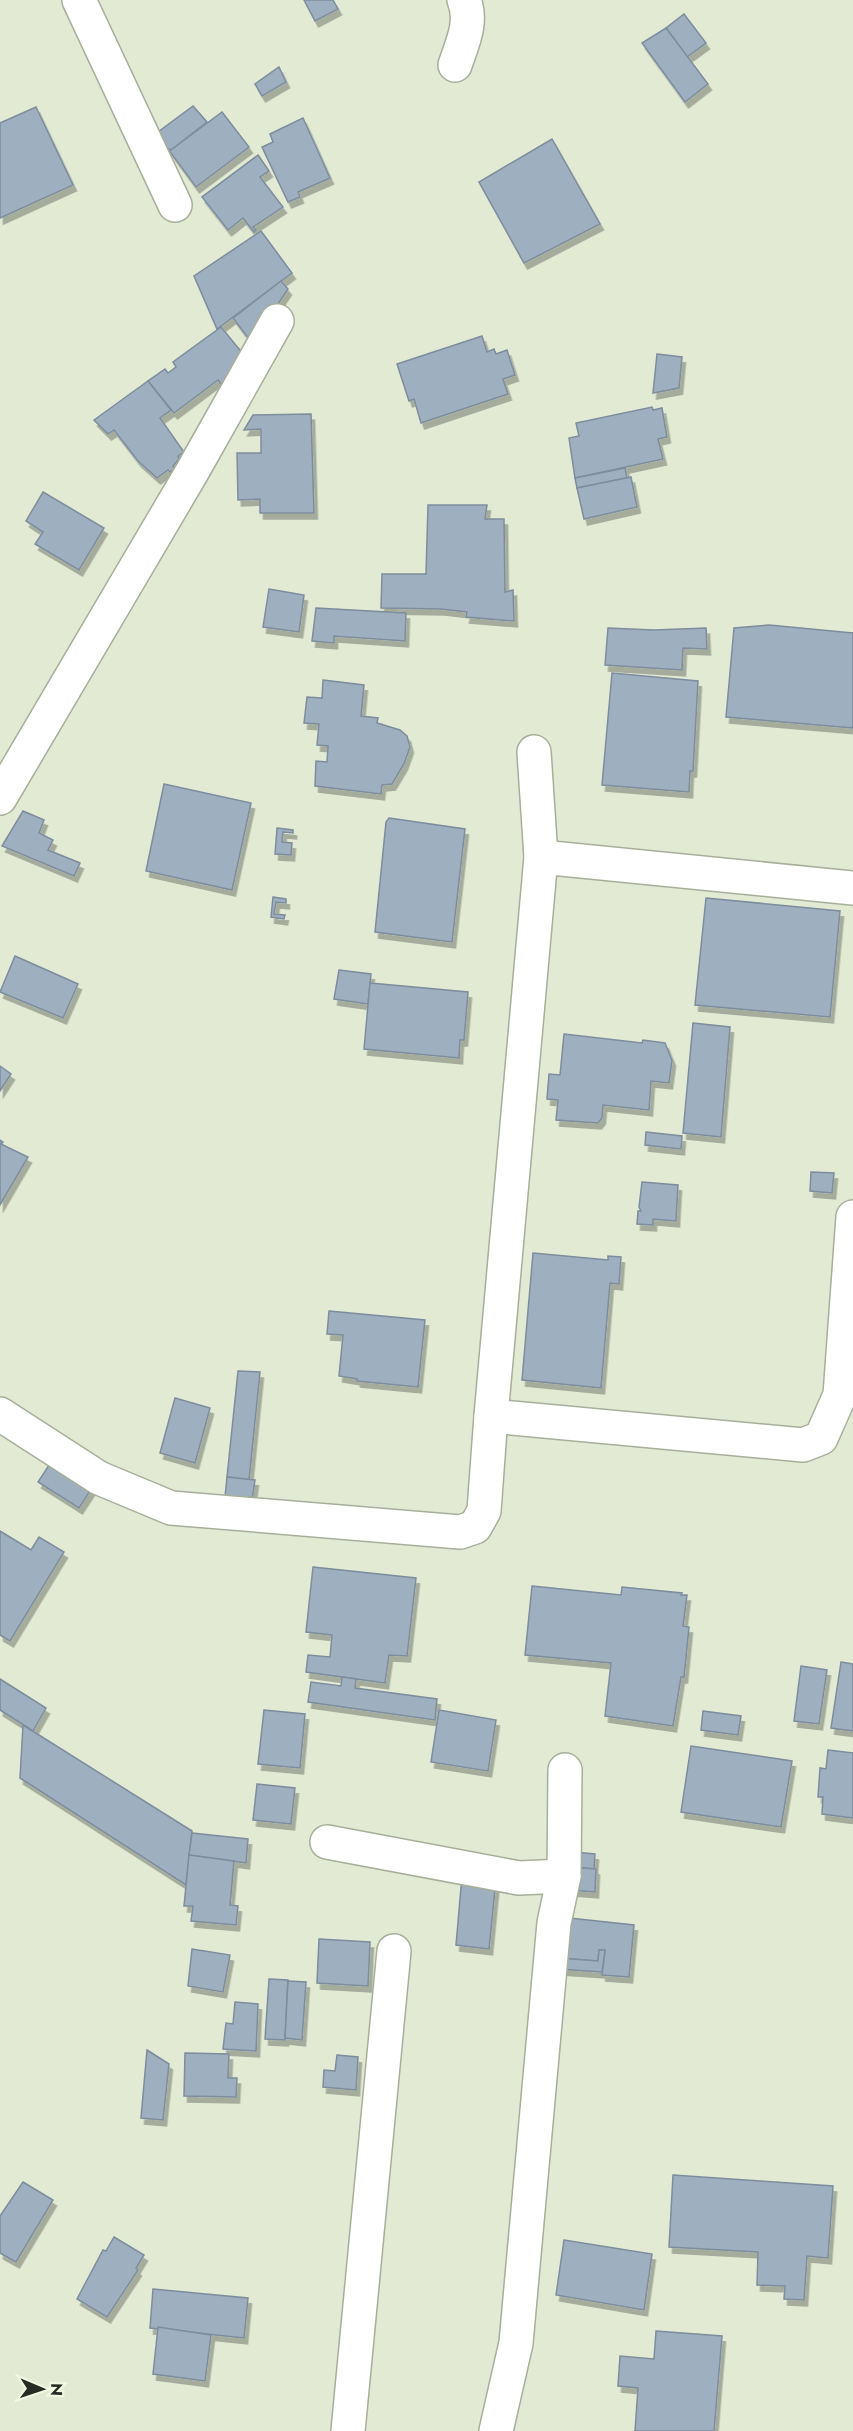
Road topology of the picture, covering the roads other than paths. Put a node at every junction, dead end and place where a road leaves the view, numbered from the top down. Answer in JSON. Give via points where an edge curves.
{"nodes":[{"id":1,"x":79,"y":0,"type":"edge"},
{"id":2,"x":464,"y":0,"type":"edge"},
{"id":3,"x":455,"y":65,"type":"dead end"},
{"id":4,"x":175,"y":205,"type":"dead end"},
{"id":5,"x":277,"y":321,"type":"dead end"},
{"id":6,"x":534,"y":752,"type":"dead end"},
{"id":7,"x":0,"y":798,"type":"edge"},
{"id":8,"x":541,"y":857,"type":"junction"},
{"id":9,"x":853,"y":888,"type":"edge"},
{"id":10,"x":853,"y":1217,"type":"edge"},
{"id":11,"x":0,"y":1414,"type":"edge"},
{"id":12,"x":491,"y":1416,"type":"junction"},
{"id":13,"x":565,"y":1770,"type":"dead end"},
{"id":14,"x":327,"y":1842,"type":"dead end"},
{"id":15,"x":564,"y":1876,"type":"junction"},
{"id":16,"x":394,"y":1951,"type":"dead end"},
{"id":17,"x":348,"y":2431,"type":"edge"},
{"id":18,"x":496,"y":2431,"type":"edge"}],
"edges":[{"from":1,"to":4,"type":"street"},
{"from":2,"to":3,"type":"street","via":[[468,9],[467,30]]},
{"from":5,"to":7,"type":"street"},
{"from":6,"to":8,"type":"street"},
{"from":8,"to":9,"type":"street"},
{"from":8,"to":12,"type":"street"},
{"from":10,"to":12,"type":"street","via":[[840,1395],[821,1438],[803,1445]]},
{"from":11,"to":12,"type":"street","via":[[99,1478],[171,1508],[460,1532],[475,1527],[484,1511]]},
{"from":13,"to":15,"type":"street"},
{"from":14,"to":15,"type":"street","via":[[519,1878]]},
{"from":15,"to":18,"type":"street","via":[[554,1923],[516,2343]]},
{"from":16,"to":17,"type":"street"}]}
